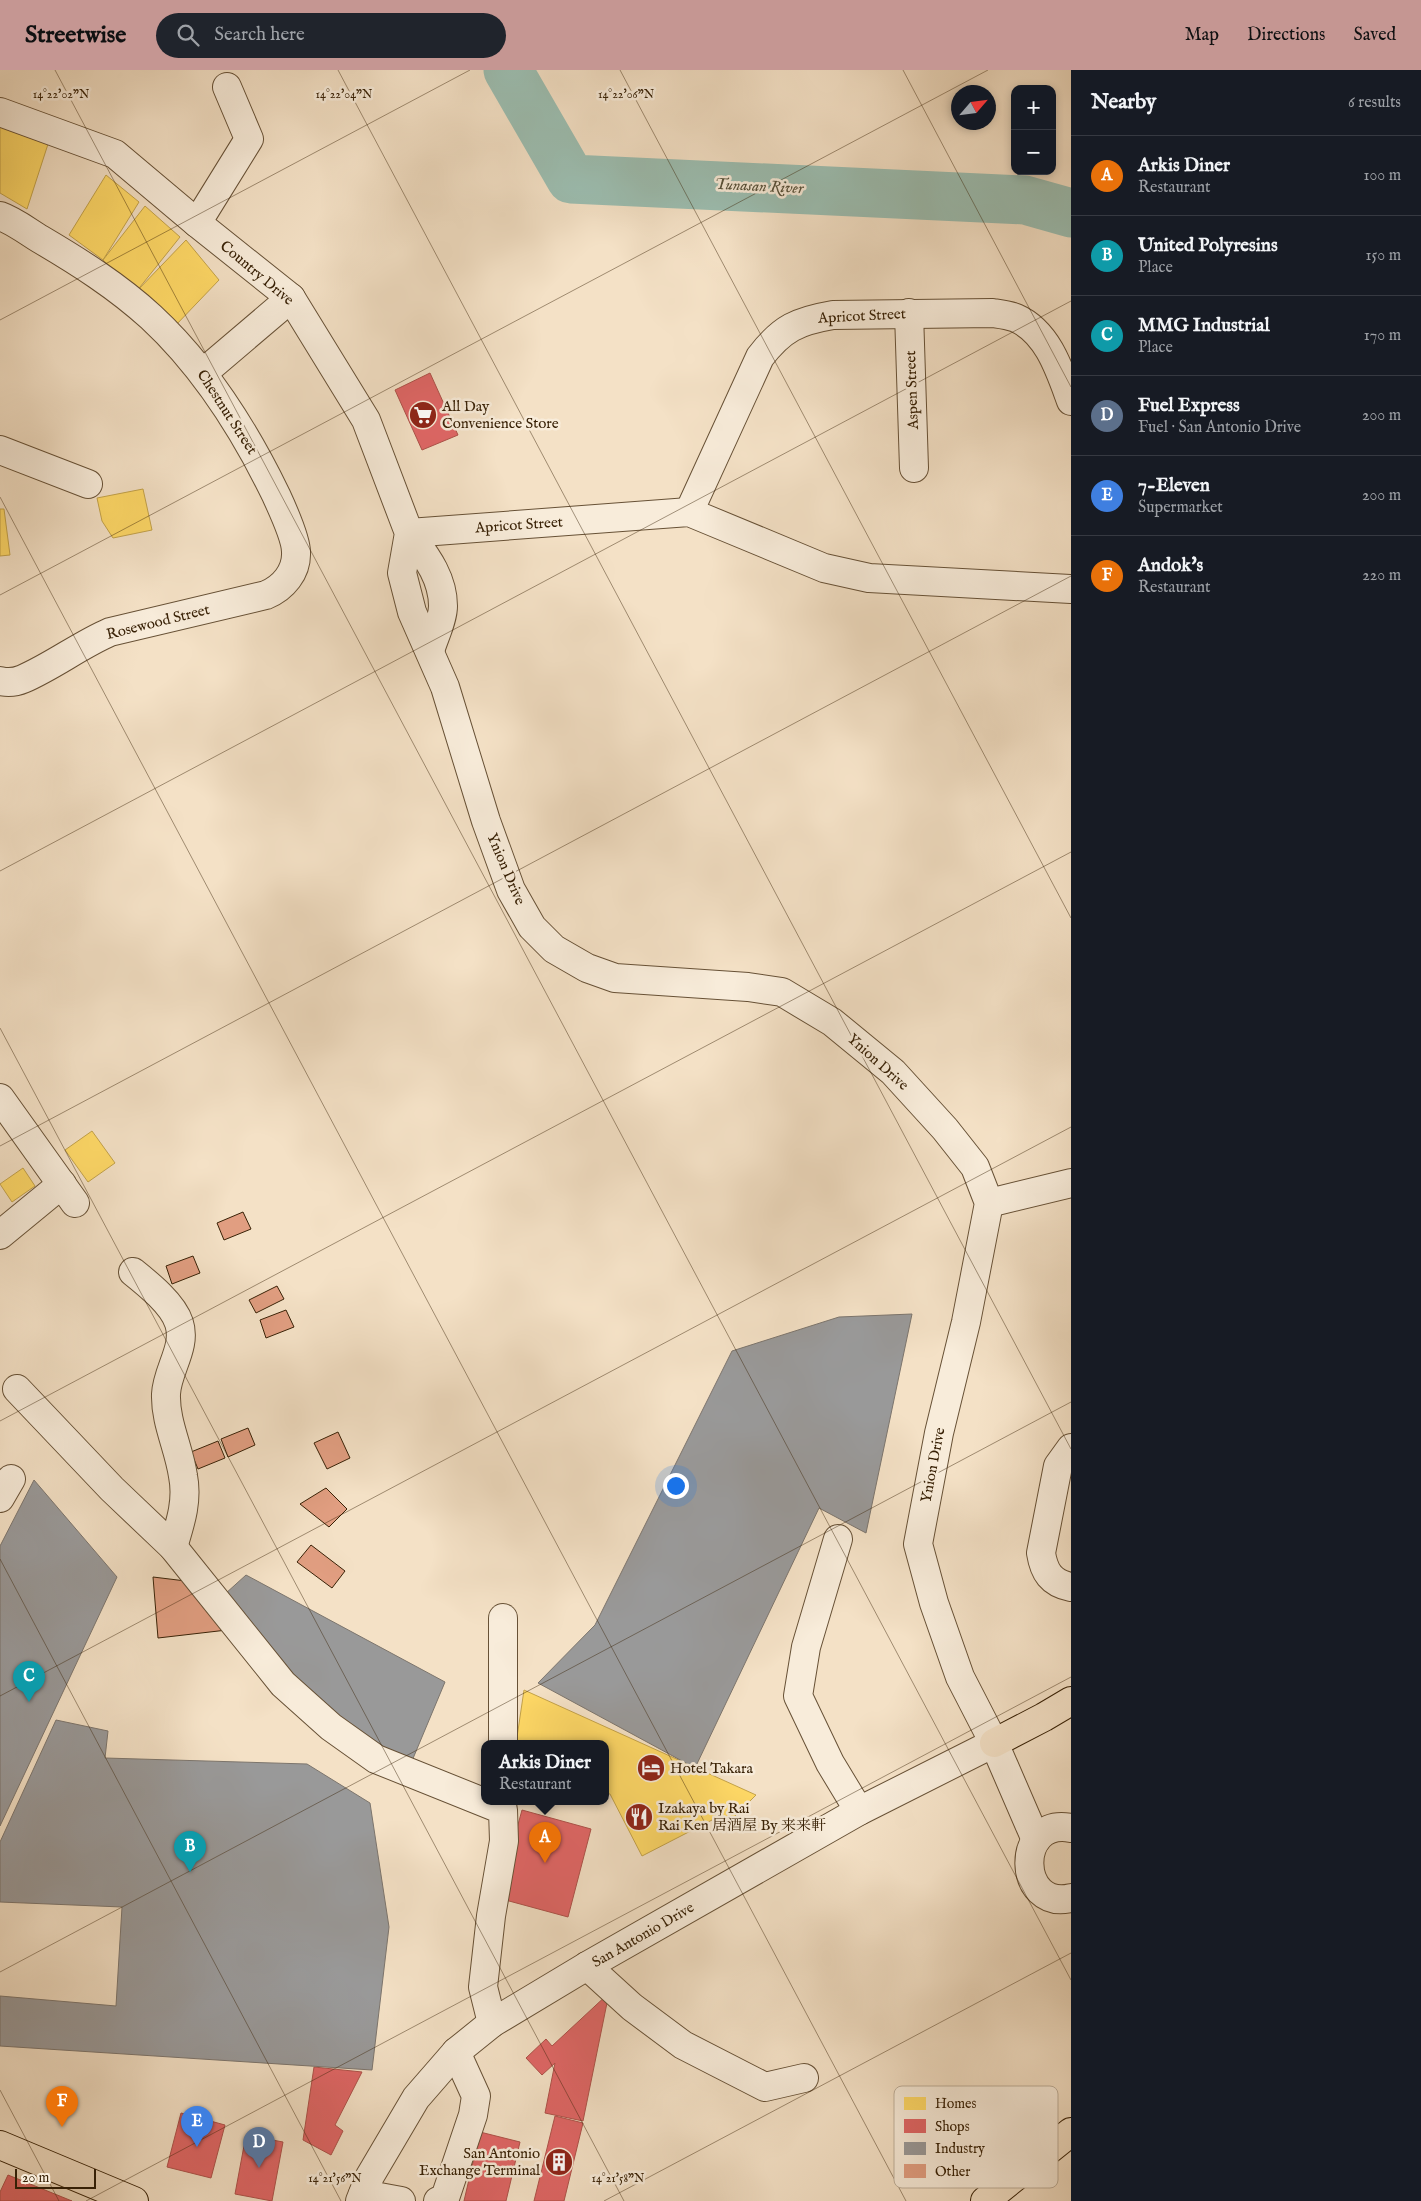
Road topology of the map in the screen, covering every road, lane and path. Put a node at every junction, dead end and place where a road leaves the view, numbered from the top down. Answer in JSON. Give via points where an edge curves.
{"nodes":[{"id":1,"x":227,"y":87,"type":"dead end"},
{"id":2,"x":0,"y":112,"type":"edge"},
{"id":3,"x":1,"y":221,"type":"edge"},
{"id":4,"x":197,"y":223,"type":"junction"},
{"id":5,"x":292,"y":298,"type":"junction"},
{"id":6,"x":909,"y":313,"type":"junction"},
{"id":7,"x":204,"y":372,"type":"junction"},
{"id":8,"x":1071,"y":401,"type":"edge"},
{"id":9,"x":0,"y":450,"type":"edge"},
{"id":10,"x":914,"y":468,"type":"dead end"},
{"id":11,"x":88,"y":484,"type":"dead end"},
{"id":12,"x":689,"y":512,"type":"junction"},
{"id":13,"x":409,"y":533,"type":"junction"},
{"id":14,"x":1071,"y":590,"type":"edge"},
{"id":15,"x":266,"y":595,"type":"joint"},
{"id":16,"x":430,"y":651,"type":"junction"},
{"id":17,"x":0,"y":681,"type":"edge"},
{"id":18,"x":1,"y":1101,"type":"edge"},
{"id":19,"x":1071,"y":1183,"type":"edge"},
{"id":20,"x":989,"y":1204,"type":"junction"},
{"id":21,"x":0,"y":1235,"type":"edge"},
{"id":22,"x":133,"y":1272,"type":"dead end"},
{"id":23,"x":18,"y":1389,"type":"dead end"},
{"id":24,"x":1071,"y":1448,"type":"edge"},
{"id":25,"x":838,"y":1539,"type":"dead end"},
{"id":26,"x":173,"y":1547,"type":"junction"},
{"id":27,"x":1071,"y":1587,"type":"edge"},
{"id":28,"x":503,"y":1618,"type":"dead end"},
{"id":29,"x":1071,"y":1701,"type":"edge"},
{"id":30,"x":1071,"y":1708,"type":"edge"},
{"id":31,"x":1044,"y":1717,"type":"junction"},
{"id":32,"x":503,"y":1740,"type":"edge"},
{"id":33,"x":994,"y":1743,"type":"junction"},
{"id":34,"x":481,"y":1798,"type":"edge"},
{"id":35,"x":503,"y":1806,"type":"edge"},
{"id":36,"x":859,"y":1811,"type":"junction"},
{"id":37,"x":1071,"y":1828,"type":"edge"},
{"id":38,"x":1036,"y":1840,"type":"junction"},
{"id":39,"x":1071,"y":1898,"type":"edge"},
{"id":40,"x":587,"y":1966,"type":"junction"},
{"id":41,"x":492,"y":2023,"type":"junction"},
{"id":42,"x":456,"y":2052,"type":"junction"},
{"id":43,"x":804,"y":2078,"type":"dead end"},
{"id":44,"x":1071,"y":2132,"type":"edge"},
{"id":45,"x":1058,"y":2142,"type":"edge"},
{"id":46,"x":0,"y":2145,"type":"edge"},
{"id":47,"x":1001,"y":2188,"type":"edge"},
{"id":48,"x":361,"y":2198,"type":"edge"},
{"id":49,"x":134,"y":2201,"type":"edge"},
{"id":50,"x":401,"y":2201,"type":"edge"},
{"id":51,"x":438,"y":2201,"type":"edge"},
{"id":52,"x":985,"y":2201,"type":"edge"}],
"edges":[{"from":1,"to":4,"type":"street","via":[[249,138]]},
{"from":2,"to":4,"type":"street","name":"Country Drive","via":[[115,154]]},
{"from":3,"to":7,"type":"street","name":"Chestnut Street","via":[[94,272],[151,316]]},
{"from":4,"to":5,"type":"street","name":"Country Drive"},
{"from":5,"to":7,"type":"street"},
{"from":5,"to":13,"type":"street","name":"Country Drive","via":[[366,420]]},
{"from":6,"to":8,"type":"street","name":"Apricot Street","via":[[993,313],[1016,318],[1035,331],[1050,351]]},
{"from":6,"to":10,"type":"street","name":"Aspen Street"},
{"from":6,"to":12,"type":"street","name":"Apricot Street","via":[[833,314],[812,318],[789,327],[773,339],[760,357]]},
{"from":7,"to":15,"type":"street","name":"Chestnut Street","via":[[253,448],[284,511],[296,551],[294,566],[287,580]]},
{"from":9,"to":11,"type":"street"},
{"from":12,"to":13,"type":"street","name":"Apricot Street"},
{"from":12,"to":14,"type":"street","name":"Apricot Street","via":[[824,568],[869,578]]},
{"from":13,"to":16,"type":"street","name":"Ynion Drive","via":[[402,573],[412,612]]},
{"from":13,"to":16,"type":"street","name":"Country Drive","via":[[432,566],[440,585],[443,607]]},
{"from":15,"to":17,"type":"street","name":"Rosewood Street","via":[[110,632],[22,680]]},
{"from":16,"to":20,"type":"street","name":"Ynion Drive","via":[[445,687],[511,890],[532,927],[554,949],[587,968],[615,978],[782,992],[832,1022],[893,1072],[975,1167]]},
{"from":18,"to":21,"type":"street","via":[[68,1193]]},
{"from":19,"to":20,"type":"street"},
{"from":20,"to":33,"type":"street","name":"Ynion Drive","via":[[918,1544],[934,1603],[960,1676]]},
{"from":22,"to":26,"type":"street","via":[[156,1290],[179,1322],[180,1342],[167,1389],[166,1408],[184,1477],[184,1512]]},
{"from":23,"to":26,"type":"street"},
{"from":24,"to":27,"type":"street","via":[[1058,1466],[1041,1553],[1050,1578]]},
{"from":25,"to":36,"type":"street","via":[[806,1647],[798,1696],[830,1763]]},
{"from":26,"to":34,"type":"street","via":[[283,1684],[331,1727],[376,1759]]},
{"from":28,"to":32,"type":"street"},
{"from":29,"to":31,"type":"main road"},
{"from":30,"to":31,"type":"main road"},
{"from":31,"to":33,"type":"main road"},
{"from":33,"to":36,"type":"street","name":"San Antonio Drive"},
{"from":33,"to":38,"type":"street","name":"Ynion Drive"},
{"from":35,"to":41,"type":"street","via":[[504,1841],[483,1987]]},
{"from":36,"to":40,"type":"street","name":"San Antonio Drive"},
{"from":37,"to":38,"type":"street","via":[[1056,1828]]},
{"from":38,"to":39,"type":"street","via":[[1028,1862],[1029,1874],[1035,1884],[1054,1898]]},
{"from":40,"to":41,"type":"street","name":"San Antonio Drive"},
{"from":40,"to":43,"type":"street","via":[[632,2007],[682,2045],[765,2087]]},
{"from":41,"to":42,"type":"street","name":"San Antonio Drive"},
{"from":42,"to":48,"type":"street","name":"San Antonio Drive","via":[[416,2098],[370,2176]]},
{"from":42,"to":51,"type":"street","via":[[476,2096],[473,2115],[445,2198]]},
{"from":44,"to":45,"type":"main road"},
{"from":46,"to":49,"type":"main road"},
{"from":47,"to":52,"type":"main road"},
{"from":48,"to":50,"type":"street"}]}
